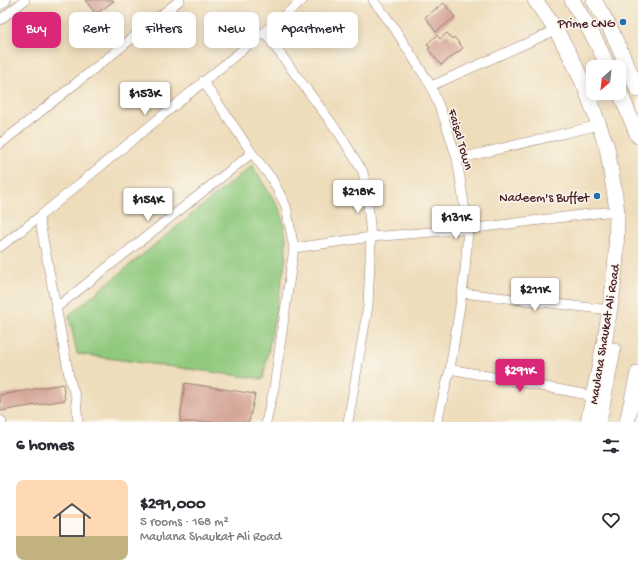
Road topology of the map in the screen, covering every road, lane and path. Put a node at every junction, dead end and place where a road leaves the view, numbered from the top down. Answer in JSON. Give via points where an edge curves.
{"nodes":[{"id":1,"x":4,"y":0,"type":"edge"},
{"id":2,"x":25,"y":0,"type":"edge"},
{"id":3,"x":180,"y":0,"type":"edge"},
{"id":4,"x":303,"y":0,"type":"edge"},
{"id":5,"x":373,"y":0,"type":"edge"},
{"id":6,"x":535,"y":0,"type":"edge"},
{"id":7,"x":546,"y":0,"type":"edge"},
{"id":8,"x":572,"y":0,"type":"edge"},
{"id":9,"x":594,"y":0,"type":"edge"},
{"id":10,"x":0,"y":3,"type":"edge"},
{"id":11,"x":0,"y":20,"type":"edge"},
{"id":12,"x":556,"y":30,"type":"junction"},
{"id":13,"x":264,"y":32,"type":"junction"},
{"id":14,"x":605,"y":60,"type":"edge"},
{"id":15,"x":586,"y":70,"type":"edge"},
{"id":16,"x":203,"y":81,"type":"junction"},
{"id":17,"x":432,"y":86,"type":"junction"},
{"id":18,"x":638,"y":90,"type":"edge"},
{"id":19,"x":599,"y":100,"type":"edge"},
{"id":20,"x":623,"y":100,"type":"edge"},
{"id":21,"x":599,"y":125,"type":"junction"},
{"id":22,"x":638,"y":136,"type":"edge"},
{"id":23,"x":0,"y":144,"type":"edge"},
{"id":24,"x":252,"y":153,"type":"junction"},
{"id":25,"x":457,"y":159,"type":"junction"},
{"id":26,"x":617,"y":212,"type":"junction"},
{"id":27,"x":39,"y":217,"type":"junction"},
{"id":28,"x":468,"y":229,"type":"junction"},
{"id":29,"x":371,"y":237,"type":"junction"},
{"id":30,"x":0,"y":247,"type":"edge"},
{"id":31,"x":294,"y":248,"type":"junction"},
{"id":32,"x":462,"y":293,"type":"junction"},
{"id":33,"x":57,"y":307,"type":"junction"},
{"id":34,"x":610,"y":310,"type":"junction"},
{"id":35,"x":450,"y":369,"type":"junction"},
{"id":36,"x":638,"y":374,"type":"edge"},
{"id":37,"x":594,"y":396,"type":"junction"},
{"id":38,"x":78,"y":422,"type":"edge"},
{"id":39,"x":266,"y":422,"type":"edge"},
{"id":40,"x":348,"y":422,"type":"edge"},
{"id":41,"x":437,"y":422,"type":"edge"},
{"id":42,"x":588,"y":422,"type":"edge"},
{"id":43,"x":599,"y":422,"type":"edge"},
{"id":44,"x":627,"y":422,"type":"edge"}],
"edges":[{"from":1,"to":10,"type":"main road"},
{"from":2,"to":11,"type":"street"},
{"from":3,"to":23,"type":"street"},
{"from":4,"to":13,"type":"street"},
{"from":5,"to":17,"type":"street","name":"Faisal Town"},
{"from":6,"to":12,"type":"main road","name":"Maulana Shaukat Ali Road"},
{"from":7,"to":15,"type":"main road","via":[[559,18]]},
{"from":8,"to":14,"type":"main road"},
{"from":9,"to":18,"type":"main road","via":[[610,28]]},
{"from":12,"to":17,"type":"street"},
{"from":12,"to":21,"type":"main road","name":"Maulana Shaukat Ali Road","via":[[582,80]]},
{"from":13,"to":16,"type":"street"},
{"from":13,"to":29,"type":"street","via":[[339,133],[363,172]]},
{"from":16,"to":24,"type":"street"},
{"from":16,"to":27,"type":"street"},
{"from":17,"to":25,"type":"street","name":"Faisal Town"},
{"from":19,"to":43,"type":"main road","via":[[621,171],[625,202],[617,318]]},
{"from":20,"to":22,"type":"main road"},
{"from":21,"to":25,"type":"street"},
{"from":21,"to":26,"type":"main road","name":"Maulana Shaukat Ali Road","via":[[607,147]]},
{"from":24,"to":31,"type":"street","via":[[272,180],[286,206]]},
{"from":24,"to":33,"type":"street"},
{"from":25,"to":28,"type":"street","name":"Faisal Town"},
{"from":26,"to":28,"type":"street"},
{"from":26,"to":34,"type":"main road","name":"Maulana Shaukat Ali Road","via":[[616,257]]},
{"from":27,"to":30,"type":"street"},
{"from":27,"to":33,"type":"street"},
{"from":28,"to":29,"type":"street"},
{"from":28,"to":32,"type":"street","name":"Faisal Town"},
{"from":29,"to":31,"type":"street"},
{"from":29,"to":40,"type":"street","via":[[368,306]]},
{"from":31,"to":39,"type":"street","via":[[274,388]]},
{"from":32,"to":34,"type":"street"},
{"from":32,"to":35,"type":"street","name":"Faisal Town"},
{"from":33,"to":38,"type":"street","via":[[70,381],[76,397]]},
{"from":34,"to":37,"type":"main road","name":"Maulana Shaukat Ali Road"},
{"from":35,"to":37,"type":"street"},
{"from":35,"to":41,"type":"street","name":"Faisal Town"},
{"from":36,"to":44,"type":"main road"},
{"from":37,"to":42,"type":"main road","name":"Maulana Shaukat Ali Road"}]}
